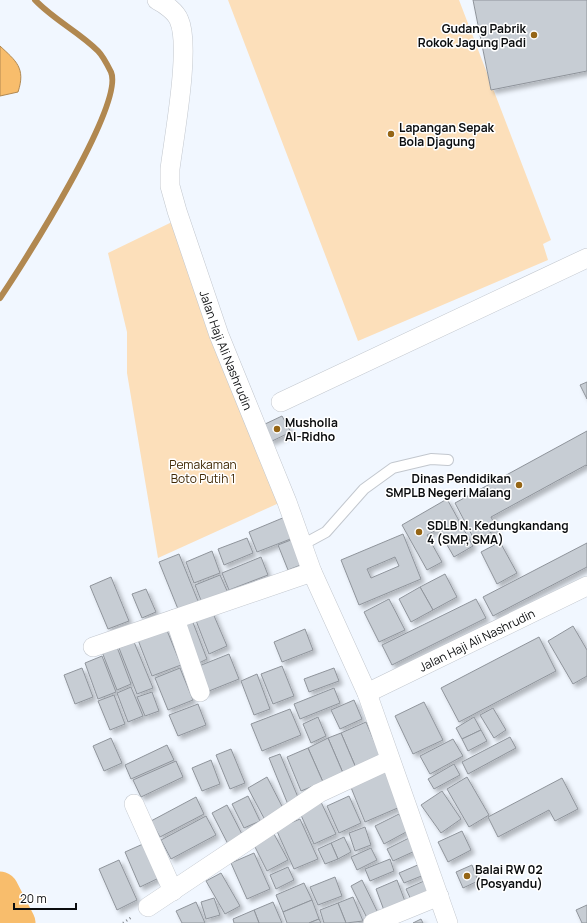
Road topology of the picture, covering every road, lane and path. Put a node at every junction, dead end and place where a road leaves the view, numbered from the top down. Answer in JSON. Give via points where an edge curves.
{"nodes":[{"id":1,"x":157,"y":0,"type":"edge"},
{"id":2,"x":587,"y":258,"type":"edge"},
{"id":3,"x":281,"y":402,"type":"dead end"},
{"id":4,"x":448,"y":460,"type":"dead end"},
{"id":5,"x":302,"y":545,"type":"junction"},
{"id":6,"x":312,"y":572,"type":"junction"},
{"id":7,"x":587,"y":586,"type":"edge"},
{"id":8,"x":175,"y":619,"type":"junction"},
{"id":9,"x":93,"y":647,"type":"dead end"},
{"id":10,"x":200,"y":692,"type":"dead end"},
{"id":11,"x":367,"y":693,"type":"junction"},
{"id":12,"x":390,"y":760,"type":"junction"},
{"id":13,"x":134,"y":804,"type":"dead end"},
{"id":14,"x":173,"y":891,"type":"junction"},
{"id":15,"x":439,"y":896,"type":"junction"},
{"id":16,"x":148,"y":907,"type":"dead end"},
{"id":17,"x":373,"y":923,"type":"edge"},
{"id":18,"x":448,"y":923,"type":"edge"}],
"edges":[{"from":1,"to":5,"type":"street","name":"Jalan Haji Ali Nashrudin","via":[[179,19],[184,33],[170,186],[219,336]]},
{"from":2,"to":3,"type":"street"},
{"from":4,"to":5,"type":"lane","via":[[431,459],[393,468],[364,489],[326,532]]},
{"from":5,"to":6,"type":"street","name":"Jalan Haji Ali Nashrudin"},
{"from":6,"to":8,"type":"street"},
{"from":6,"to":11,"type":"street","name":"Jalan Haji Ali Nashrudin"},
{"from":7,"to":11,"type":"street","name":"Jalan Haji Ali Nashrudin"},
{"from":8,"to":9,"type":"street"},
{"from":8,"to":10,"type":"street"},
{"from":11,"to":12,"type":"street","name":"Jalan Haji Ali Nashrudin"},
{"from":12,"to":14,"type":"street","via":[[319,793]]},
{"from":12,"to":15,"type":"street","name":"Jalan Haji Ali Nashrudin"},
{"from":13,"to":14,"type":"street"},
{"from":14,"to":16,"type":"street"},
{"from":15,"to":17,"type":"street"},
{"from":15,"to":18,"type":"street","name":"Jalan Haji Ali Nashrudin"}]}
